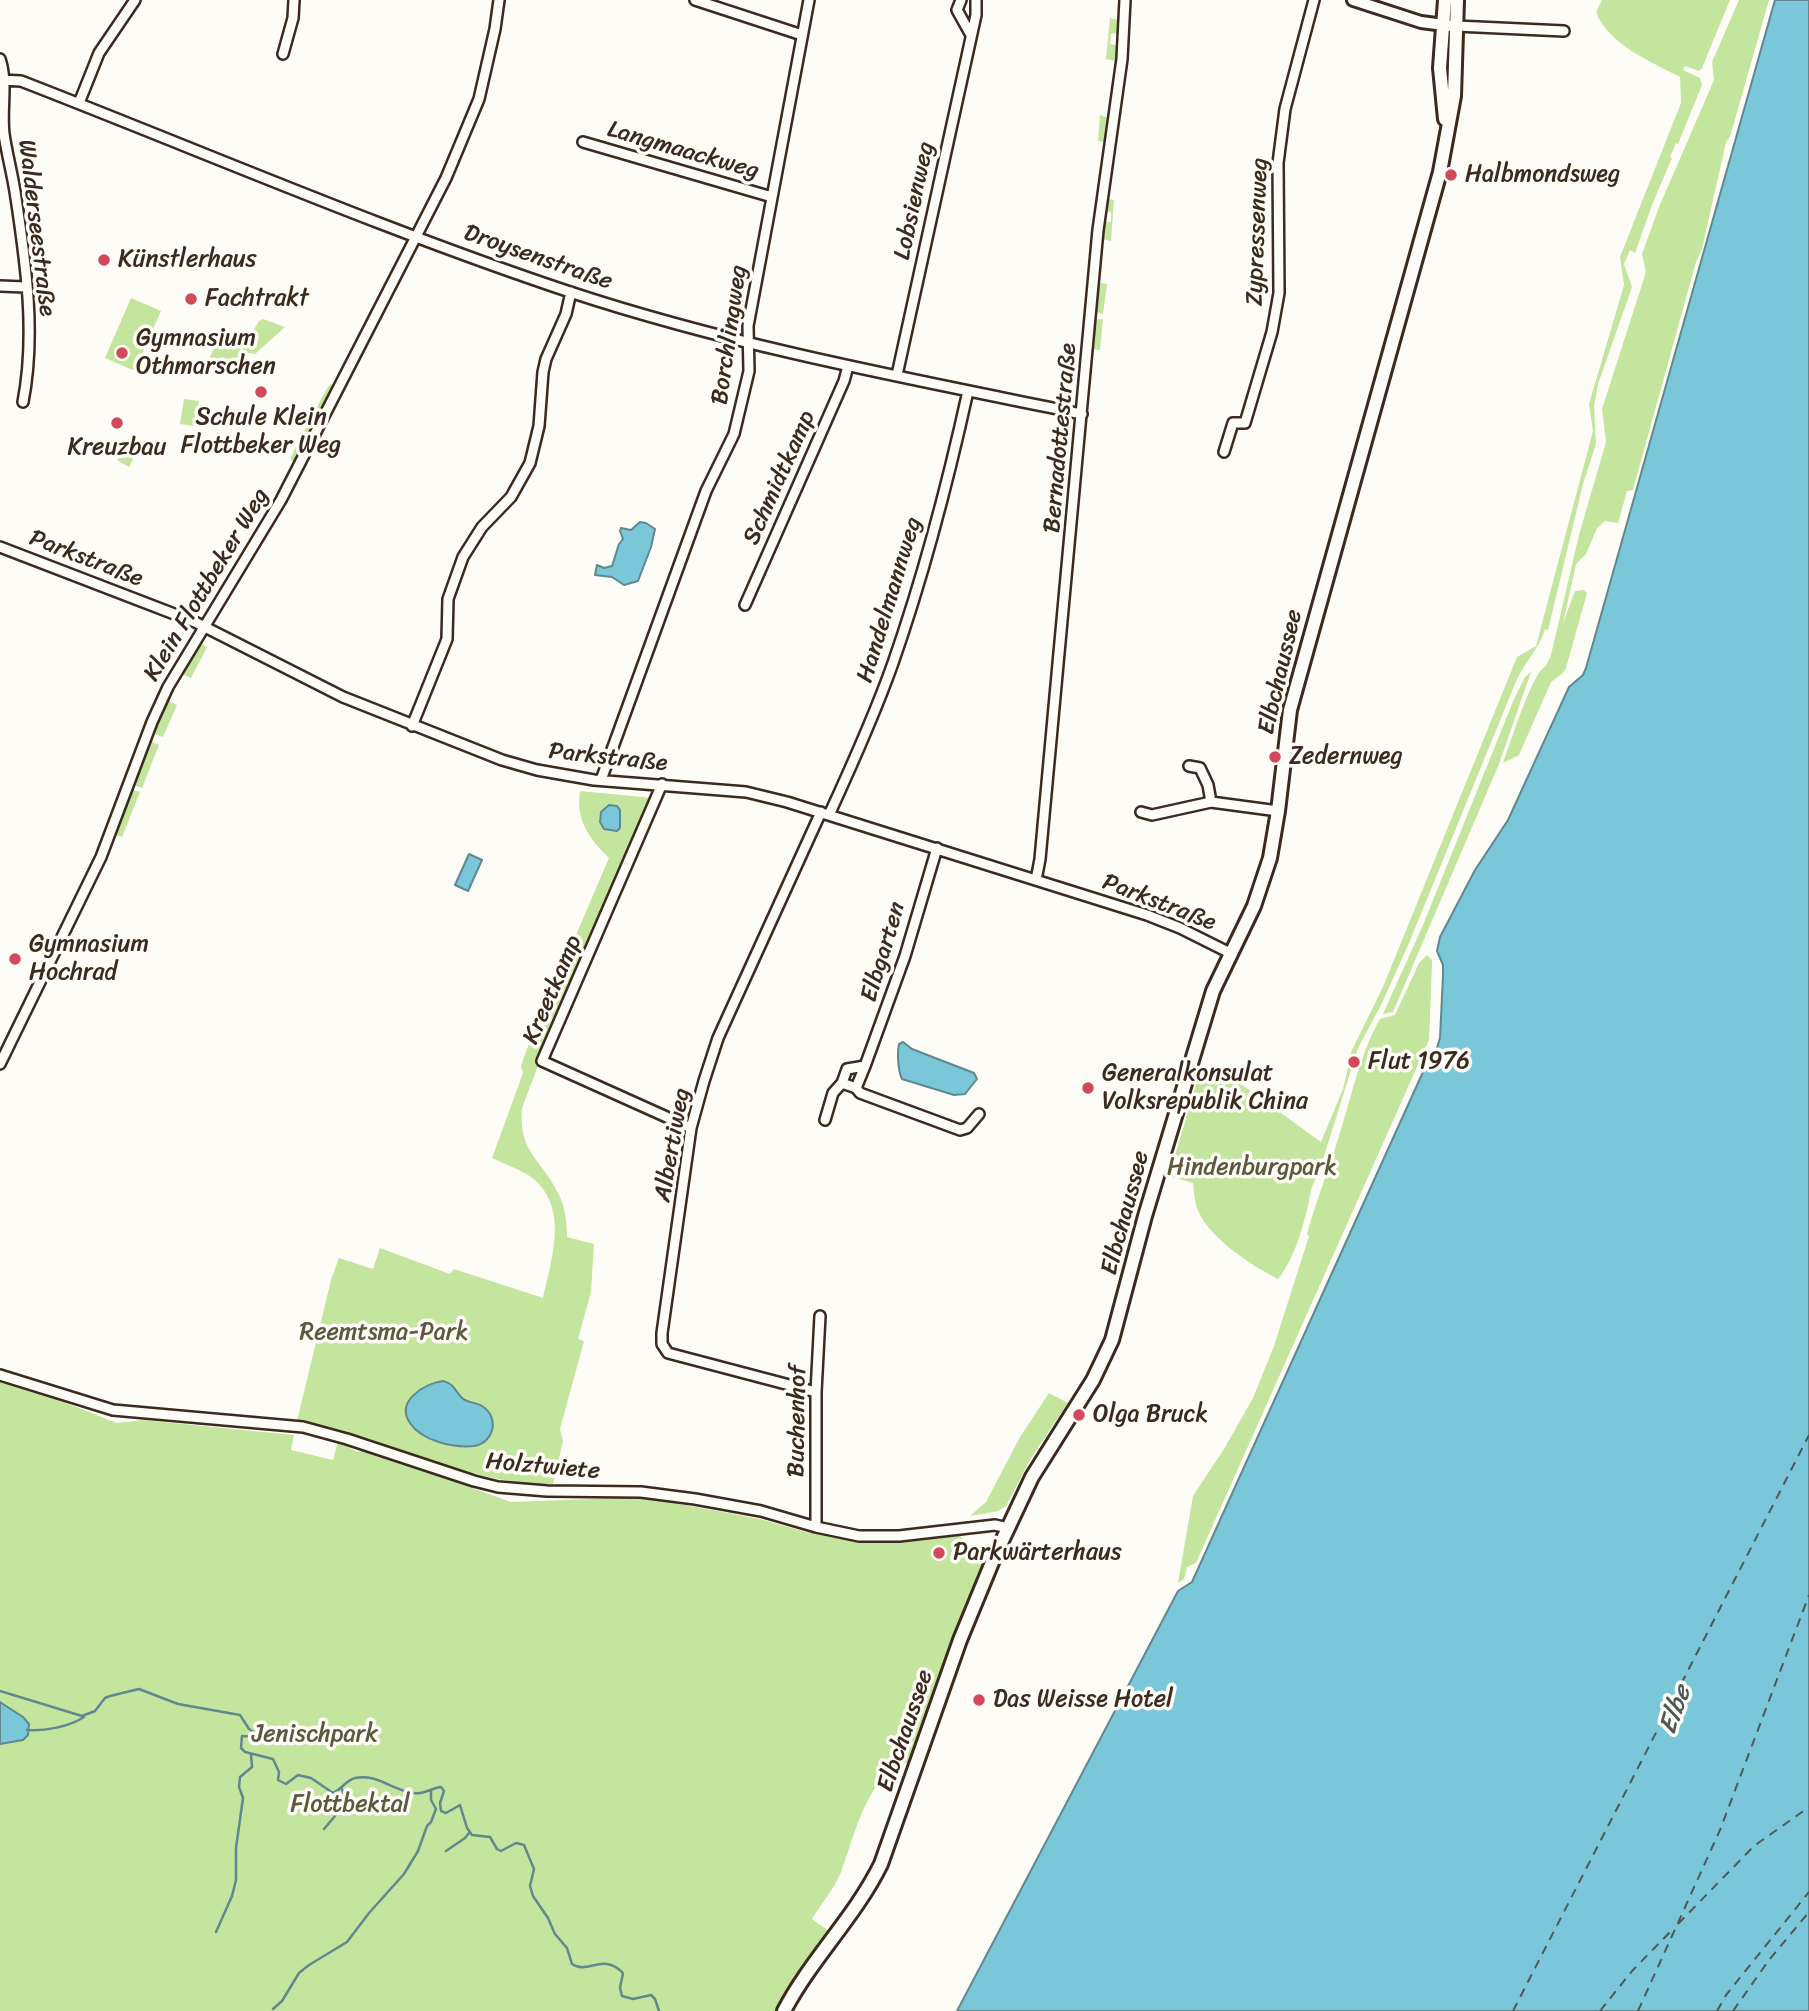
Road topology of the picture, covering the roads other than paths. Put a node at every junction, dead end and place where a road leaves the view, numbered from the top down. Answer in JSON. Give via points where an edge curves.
{"nodes":[{"id":1,"x":135,"y":0,"type":"edge"},
{"id":2,"x":294,"y":0,"type":"edge"},
{"id":3,"x":499,"y":0,"type":"edge"},
{"id":4,"x":695,"y":0,"type":"edge"},
{"id":5,"x":809,"y":0,"type":"edge"},
{"id":6,"x":961,"y":0,"type":"edge"},
{"id":7,"x":976,"y":0,"type":"edge"},
{"id":8,"x":1125,"y":0,"type":"edge"},
{"id":9,"x":1314,"y":0,"type":"edge"},
{"id":10,"x":1353,"y":0,"type":"edge"},
{"id":11,"x":1445,"y":0,"type":"edge"},
{"id":12,"x":1457,"y":0,"type":"edge"},
{"id":13,"x":1442,"y":25,"type":"junction"},
{"id":14,"x":1456,"y":26,"type":"junction"},
{"id":15,"x":1564,"y":31,"type":"dead end"},
{"id":16,"x":802,"y":35,"type":"junction"},
{"id":17,"x":971,"y":35,"type":"junction"},
{"id":18,"x":283,"y":54,"type":"dead end"},
{"id":19,"x":0,"y":59,"type":"edge"},
{"id":20,"x":2,"y":80,"type":"edge"},
{"id":21,"x":79,"y":103,"type":"junction"},
{"id":22,"x":1446,"y":133,"type":"junction"},
{"id":23,"x":583,"y":142,"type":"dead end"},
{"id":24,"x":772,"y":197,"type":"junction"},
{"id":25,"x":416,"y":237,"type":"junction"},
{"id":26,"x":0,"y":286,"type":"edge"},
{"id":27,"x":25,"y":287,"type":"junction"},
{"id":28,"x":571,"y":292,"type":"junction"},
{"id":29,"x":748,"y":341,"type":"junction"},
{"id":30,"x":848,"y":366,"type":"junction"},
{"id":31,"x":897,"y":375,"type":"junction"},
{"id":32,"x":968,"y":391,"type":"junction"},
{"id":33,"x":23,"y":402,"type":"dead end"},
{"id":34,"x":1082,"y":414,"type":"junction"},
{"id":35,"x":1224,"y":452,"type":"dead end"},
{"id":36,"x":0,"y":547,"type":"edge"},
{"id":37,"x":745,"y":605,"type":"dead end"},
{"id":38,"x":204,"y":626,"type":"junction"},
{"id":39,"x":412,"y":726,"type":"junction"},
{"id":40,"x":1189,"y":766,"type":"dead end"},
{"id":41,"x":601,"y":780,"type":"junction"},
{"id":42,"x":662,"y":784,"type":"junction"},
{"id":43,"x":1211,"y":802,"type":"junction"},
{"id":44,"x":1279,"y":811,"type":"junction"},
{"id":45,"x":1141,"y":812,"type":"dead end"},
{"id":46,"x":825,"y":814,"type":"junction"},
{"id":47,"x":937,"y":848,"type":"junction"},
{"id":48,"x":1036,"y":880,"type":"junction"},
{"id":49,"x":1230,"y":953,"type":"junction"},
{"id":50,"x":0,"y":1064,"type":"edge"},
{"id":51,"x":865,"y":1066,"type":"junction"},
{"id":52,"x":842,"y":1083,"type":"junction"},
{"id":53,"x":856,"y":1088,"type":"junction"},
{"id":54,"x":979,"y":1114,"type":"dead end"},
{"id":55,"x":825,"y":1120,"type":"dead end"},
{"id":56,"x":691,"y":1128,"type":"junction"},
{"id":57,"x":820,"y":1316,"type":"dead end"},
{"id":58,"x":0,"y":1375,"type":"edge"},
{"id":59,"x":816,"y":1392,"type":"junction"},
{"id":60,"x":816,"y":1527,"type":"junction"},
{"id":61,"x":1008,"y":1528,"type":"junction"},
{"id":62,"x":784,"y":2011,"type":"edge"}],
"edges":[{"from":1,"to":21,"type":"street","via":[[99,52]]},
{"from":2,"to":18,"type":"street"},
{"from":3,"to":25,"type":"street","name":"Klein Flottbeker Weg","via":[[479,99]]},
{"from":4,"to":16,"type":"street"},
{"from":5,"to":16,"type":"street","name":"Borchlingweg"},
{"from":6,"to":17,"type":"street","via":[[957,10]]},
{"from":7,"to":17,"type":"street","name":"Lobsienweg"},
{"from":8,"to":34,"type":"street","name":"Bernadottestraße"},
{"from":9,"to":35,"type":"street","name":"Zypressenweg","via":[[1285,109],[1278,163],[1279,293],[1272,332],[1245,424],[1233,423]]},
{"from":10,"to":13,"type":"street"},
{"from":11,"to":13,"type":"main road","name":"Elbchaussee"},
{"from":12,"to":14,"type":"main road","name":"Elbchaussee"},
{"from":13,"to":14,"type":"street"},
{"from":13,"to":22,"type":"main road","name":"Elbchaussee","via":[[1440,68]]},
{"from":14,"to":15,"type":"street"},
{"from":14,"to":22,"type":"main road","name":"Elbchaussee","via":[[1454,96]]},
{"from":16,"to":24,"type":"street","name":"Borchlingweg"},
{"from":17,"to":31,"type":"street","name":"Lobsienweg"},
{"from":19,"to":20,"type":"street","name":"Walderseestraße"},
{"from":20,"to":21,"type":"street","name":"Droysenstraße","via":[[21,81]]},
{"from":20,"to":27,"type":"street","name":"Walderseestraße","via":[[4,132]]},
{"from":21,"to":25,"type":"street","name":"Droysenstraße"},
{"from":22,"to":44,"type":"main road","name":"Elbchaussee","via":[[1426,226],[1290,709]]},
{"from":23,"to":24,"type":"street","name":"Langmaackweg"},
{"from":24,"to":29,"type":"street","name":"Borchlingweg"},
{"from":25,"to":28,"type":"street","name":"Droysenstraße"},
{"from":25,"to":38,"type":"street","name":"Klein Flottbeker Weg","via":[[281,500]]},
{"from":26,"to":27,"type":"street"},
{"from":27,"to":33,"type":"street","name":"Walderseestraße","via":[[29,334]]},
{"from":28,"to":29,"type":"street","name":"Droysenstraße"},
{"from":28,"to":39,"type":"street","via":[[543,372],[539,426],[530,463],[511,497],[482,527],[463,557],[448,599],[447,639]]},
{"from":29,"to":30,"type":"street","name":"Droysenstraße"},
{"from":29,"to":41,"type":"street","name":"Borchlingweg","via":[[749,371],[734,434],[706,491]]},
{"from":30,"to":31,"type":"street","name":"Droysenstraße"},
{"from":30,"to":37,"type":"street","name":"Schmidtkamp"},
{"from":31,"to":32,"type":"street","name":"Droysenstraße"},
{"from":32,"to":34,"type":"street","name":"Droysenstraße"},
{"from":32,"to":46,"type":"street","name":"Handelmannweg","via":[[909,615],[866,732]]},
{"from":34,"to":48,"type":"street","name":"Bernadottestraße"},
{"from":36,"to":38,"type":"street","name":"Parkstraße"},
{"from":38,"to":39,"type":"street","name":"Parkstraße","via":[[324,688]]},
{"from":38,"to":50,"type":"street","name":"Klein Flottbeker Weg","via":[[158,706],[101,857]]},
{"from":39,"to":41,"type":"street","name":"Parkstraße","via":[[537,770]]},
{"from":40,"to":43,"type":"street","via":[[1200,768],[1205,775]]},
{"from":41,"to":42,"type":"street","name":"Parkstraße"},
{"from":42,"to":46,"type":"street","name":"Parkstraße","via":[[746,792]]},
{"from":42,"to":56,"type":"street","name":"Kreetkamp","via":[[542,1061]]},
{"from":43,"to":44,"type":"street"},
{"from":43,"to":45,"type":"street","via":[[1152,815]]},
{"from":44,"to":49,"type":"main road","name":"Elbchaussee","via":[[1263,881]]},
{"from":46,"to":47,"type":"street","name":"Parkstraße"},
{"from":46,"to":56,"type":"street","name":"Albertiweg","via":[[718,1038]]},
{"from":47,"to":48,"type":"street","name":"Parkstraße"},
{"from":47,"to":51,"type":"street","name":"Elbgarten"},
{"from":48,"to":49,"type":"street","name":"Parkstraße","via":[[1166,922]]},
{"from":49,"to":61,"type":"main road","name":"Elbchaussee","via":[[1210,1001],[1112,1340],[1093,1380],[1032,1477]]},
{"from":51,"to":52,"type":"street","via":[[847,1069]]},
{"from":51,"to":53,"type":"street","name":"Elbgarten"},
{"from":52,"to":53,"type":"street"},
{"from":52,"to":55,"type":"street","via":[[833,1093]]},
{"from":53,"to":54,"type":"street","via":[[960,1130]]},
{"from":56,"to":59,"type":"street","name":"Albertiweg","via":[[662,1344],[668,1353]]},
{"from":57,"to":59,"type":"street","name":"Buchenhof"},
{"from":58,"to":60,"type":"street","name":"Holztwiete","via":[[113,1410],[303,1427],[498,1487],[641,1492],[761,1511]]},
{"from":59,"to":60,"type":"street","name":"Buchenhof"},
{"from":60,"to":61,"type":"street","name":"Holztwiete","via":[[859,1536],[995,1525]]},
{"from":61,"to":62,"type":"main road","name":"Elbchaussee","via":[[960,1640],[881,1864]]}]}
